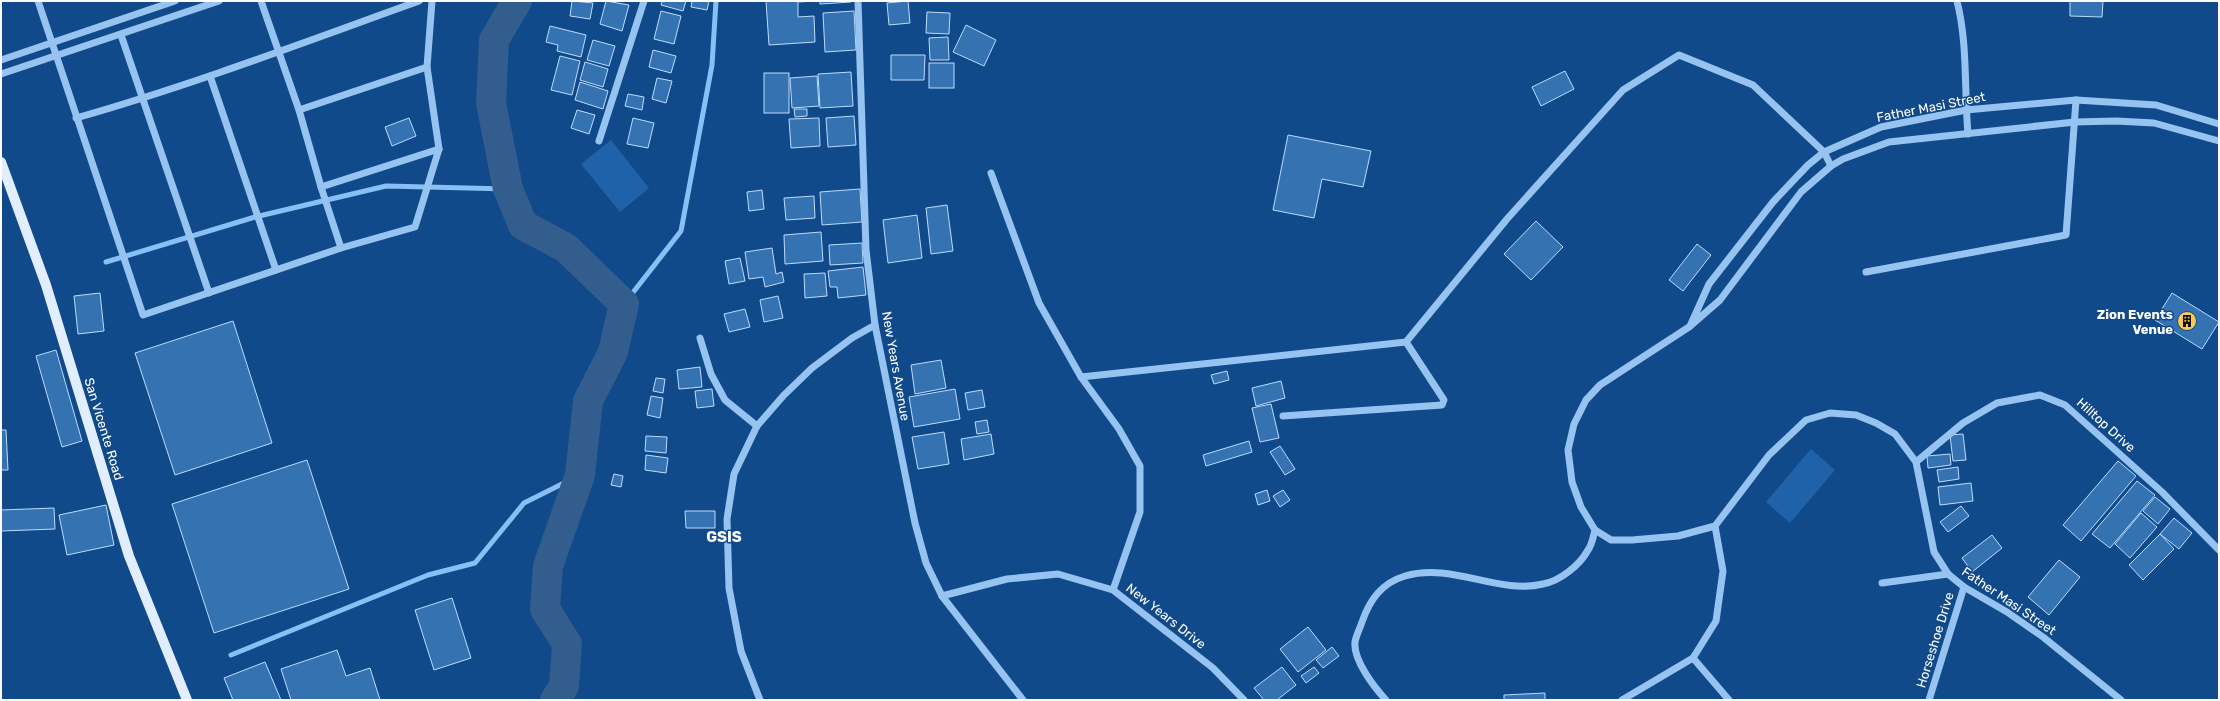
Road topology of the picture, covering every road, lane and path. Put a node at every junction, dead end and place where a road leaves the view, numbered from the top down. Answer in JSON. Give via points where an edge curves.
{"nodes":[{"id":1,"x":38,"y":1,"type":"edge"},
{"id":2,"x":175,"y":1,"type":"edge"},
{"id":3,"x":219,"y":1,"type":"edge"},
{"id":4,"x":261,"y":1,"type":"edge"},
{"id":5,"x":419,"y":1,"type":"edge"},
{"id":6,"x":432,"y":1,"type":"edge"},
{"id":7,"x":644,"y":1,"type":"edge"},
{"id":8,"x":858,"y":1,"type":"edge"},
{"id":9,"x":1957,"y":1,"type":"edge"},
{"id":10,"x":121,"y":35,"type":"junction"},
{"id":11,"x":51,"y":44,"type":"junction"},
{"id":12,"x":278,"y":52,"type":"junction"},
{"id":13,"x":55,"y":56,"type":"junction"},
{"id":14,"x":1,"y":60,"type":"edge"},
{"id":15,"x":427,"y":66,"type":"junction"},
{"id":16,"x":1,"y":74,"type":"edge"},
{"id":17,"x":210,"y":76,"type":"junction"},
{"id":18,"x":144,"y":99,"type":"junction"},
{"id":19,"x":2076,"y":100,"type":"junction"},
{"id":20,"x":299,"y":110,"type":"junction"},
{"id":21,"x":1966,"y":110,"type":"junction"},
{"id":22,"x":76,"y":118,"type":"junction"},
{"id":23,"x":2075,"y":122,"type":"junction"},
{"id":24,"x":2219,"y":124,"type":"edge"},
{"id":25,"x":1968,"y":134,"type":"junction"},
{"id":26,"x":599,"y":141,"type":"dead end"},
{"id":27,"x":2219,"y":141,"type":"edge"},
{"id":28,"x":439,"y":149,"type":"junction"},
{"id":29,"x":1824,"y":152,"type":"junction"},
{"id":30,"x":1,"y":162,"type":"edge"},
{"id":31,"x":1831,"y":166,"type":"junction"},
{"id":32,"x":990,"y":173,"type":"dead end"},
{"id":33,"x":320,"y":187,"type":"junction"},
{"id":34,"x":341,"y":248,"type":"junction"},
{"id":35,"x":276,"y":270,"type":"junction"},
{"id":36,"x":1866,"y":272,"type":"dead end"},
{"id":37,"x":209,"y":293,"type":"junction"},
{"id":38,"x":875,"y":325,"type":"junction"},
{"id":39,"x":1689,"y":327,"type":"junction"},
{"id":40,"x":700,"y":338,"type":"dead end"},
{"id":41,"x":1406,"y":342,"type":"junction"},
{"id":42,"x":1081,"y":377,"type":"junction"},
{"id":43,"x":1283,"y":416,"type":"dead end"},
{"id":44,"x":757,"y":426,"type":"junction"},
{"id":45,"x":1916,"y":462,"type":"junction"},
{"id":46,"x":1715,"y":526,"type":"junction"},
{"id":47,"x":1595,"y":530,"type":"junction"},
{"id":48,"x":2219,"y":550,"type":"edge"},
{"id":49,"x":1948,"y":574,"type":"junction"},
{"id":50,"x":1882,"y":583,"type":"dead end"},
{"id":51,"x":1964,"y":587,"type":"junction"},
{"id":52,"x":1113,"y":590,"type":"junction"},
{"id":53,"x":942,"y":596,"type":"junction"},
{"id":54,"x":1693,"y":658,"type":"junction"},
{"id":55,"x":188,"y":700,"type":"edge"},
{"id":56,"x":760,"y":700,"type":"edge"},
{"id":57,"x":1023,"y":700,"type":"edge"},
{"id":58,"x":1244,"y":700,"type":"edge"},
{"id":59,"x":1386,"y":700,"type":"edge"},
{"id":60,"x":1622,"y":700,"type":"edge"},
{"id":61,"x":1729,"y":700,"type":"edge"},
{"id":62,"x":1929,"y":700,"type":"edge"},
{"id":63,"x":2121,"y":700,"type":"edge"}],
"edges":[{"from":1,"to":11,"type":"street"},
{"from":2,"to":11,"type":"street"},
{"from":3,"to":10,"type":"street"},
{"from":4,"to":12,"type":"street"},
{"from":5,"to":12,"type":"street"},
{"from":6,"to":15,"type":"street"},
{"from":7,"to":26,"type":"street"},
{"from":8,"to":38,"type":"street","name":"New Years Avenue","via":[[866,250]]},
{"from":9,"to":21,"type":"street","via":[[1966,49]]},
{"from":10,"to":13,"type":"street"},
{"from":10,"to":18,"type":"street"},
{"from":11,"to":13,"type":"street"},
{"from":11,"to":14,"type":"street"},
{"from":12,"to":17,"type":"street"},
{"from":12,"to":20,"type":"street"},
{"from":13,"to":16,"type":"street"},
{"from":13,"to":22,"type":"street"},
{"from":15,"to":20,"type":"street"},
{"from":15,"to":28,"type":"street"},
{"from":17,"to":18,"type":"street"},
{"from":17,"to":35,"type":"street"},
{"from":18,"to":22,"type":"street"},
{"from":18,"to":37,"type":"street"},
{"from":19,"to":21,"type":"street","name":"Father Masi Street"},
{"from":19,"to":23,"type":"street"},
{"from":19,"to":24,"type":"street","name":"Father Masi Street","via":[[2156,105]]},
{"from":20,"to":33,"type":"street"},
{"from":21,"to":25,"type":"street"},
{"from":21,"to":29,"type":"street","name":"Father Masi Street","via":[[1881,127]]},
{"from":22,"to":37,"type":"street","via":[[143,315]]},
{"from":23,"to":25,"type":"street","name":"Father Masi Street"},
{"from":23,"to":27,"type":"street","name":"Father Masi Street","via":[[2154,123]]},
{"from":23,"to":36,"type":"street","via":[[2066,235]]},
{"from":25,"to":31,"type":"street","name":"Father Masi Street","via":[[1889,142],[1854,154]]},
{"from":28,"to":33,"type":"street"},
{"from":28,"to":34,"type":"street","via":[[416,226]]},
{"from":29,"to":31,"type":"street"},
{"from":29,"to":39,"type":"street","name":"Father Masi Street","via":[[1773,202],[1714,278]]},
{"from":29,"to":41,"type":"street","via":[[1753,85],[1679,55],[1623,90],[1508,219]]},
{"from":30,"to":55,"type":"main road","name":"San Vicente Road","via":[[46,285],[129,556]]},
{"from":31,"to":39,"type":"street","name":"Father Masi Street","via":[[1801,192],[1720,300]]},
{"from":32,"to":42,"type":"street","via":[[1038,303]]},
{"from":33,"to":34,"type":"street"},
{"from":34,"to":35,"type":"street"},
{"from":35,"to":37,"type":"street"},
{"from":38,"to":44,"type":"street","via":[[852,338],[812,368],[784,394]]},
{"from":38,"to":53,"type":"street","name":"New Years Avenue","via":[[915,523],[926,563]]},
{"from":39,"to":47,"type":"street","name":"Father Masi Street","via":[[1600,385],[1586,400],[1574,424],[1568,450],[1572,482],[1581,507]]},
{"from":40,"to":44,"type":"street","via":[[710,374],[725,400]]},
{"from":41,"to":42,"type":"street"},
{"from":41,"to":43,"type":"street","via":[[1444,400],[1442,405]]},
{"from":42,"to":52,"type":"street","via":[[1119,429],[1140,466],[1140,512]]},
{"from":44,"to":56,"type":"street","via":[[734,474],[727,519],[730,588],[742,651]]},
{"from":45,"to":46,"type":"street","name":"Father Masi Street","via":[[1895,434],[1856,415],[1830,413],[1806,420],[1769,455]]},
{"from":45,"to":48,"type":"street","name":"Hilltop Drive","via":[[1963,423],[1997,403],[2040,394],[2066,405],[2162,492]]},
{"from":45,"to":49,"type":"street","name":"Father Masi Street","via":[[1934,552]]},
{"from":46,"to":47,"type":"street","name":"Father Masi Street","via":[[1678,536],[1632,540],[1611,540]]},
{"from":46,"to":54,"type":"street","via":[[1723,571],[1716,621]]},
{"from":47,"to":59,"type":"street","via":[[1589,550],[1580,562],[1544,584],[1525,586],[1444,572],[1416,573],[1392,580],[1376,594],[1364,614],[1355,643],[1361,664],[1371,683]]},
{"from":49,"to":50,"type":"street"},
{"from":49,"to":51,"type":"street","name":"Father Masi Street"},
{"from":51,"to":62,"type":"street","name":"Horseshoe Drive"},
{"from":51,"to":63,"type":"street","name":"Father Masi Street","via":[[2037,633]]},
{"from":52,"to":53,"type":"street","name":"New Years Drive","via":[[1058,574],[1007,579]]},
{"from":52,"to":58,"type":"street","name":"New Years Drive","via":[[1213,668]]},
{"from":53,"to":57,"type":"street","name":"New Years Avenue"},
{"from":54,"to":60,"type":"street"},
{"from":54,"to":61,"type":"street"}]}
